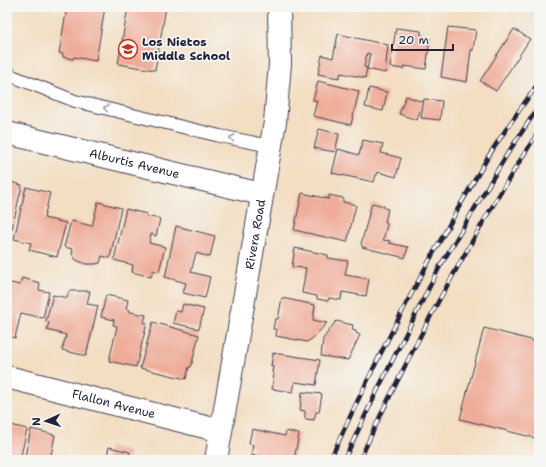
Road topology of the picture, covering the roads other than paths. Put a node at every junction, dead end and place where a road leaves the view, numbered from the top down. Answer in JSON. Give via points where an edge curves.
{"nodes":[{"id":1,"x":280,"y":7,"type":"edge"},
{"id":2,"x":9,"y":76,"type":"edge"},
{"id":3,"x":7,"y":133,"type":"edge"},
{"id":4,"x":270,"y":146,"type":"junction"},
{"id":5,"x":261,"y":194,"type":"junction"},
{"id":6,"x":7,"y":377,"type":"edge"},
{"id":7,"x":221,"y":430,"type":"junction"},
{"id":8,"x":216,"y":460,"type":"edge"}],
"edges":[{"from":1,"to":4,"type":"street","name":"Rivera Road","via":[[280,64],[275,122]]},
{"from":4,"to":2,"type":"lane","one_way":true,"via":[[75,101]]},
{"from":3,"to":5,"type":"street","name":"Alburtis Avenue"},
{"from":4,"to":5,"type":"street","name":"Rivera Road"},
{"from":5,"to":7,"type":"street","name":"Rivera Road"},
{"from":6,"to":7,"type":"street","name":"Flallon Avenue"},
{"from":7,"to":8,"type":"street","name":"Rivera Road"}]}
